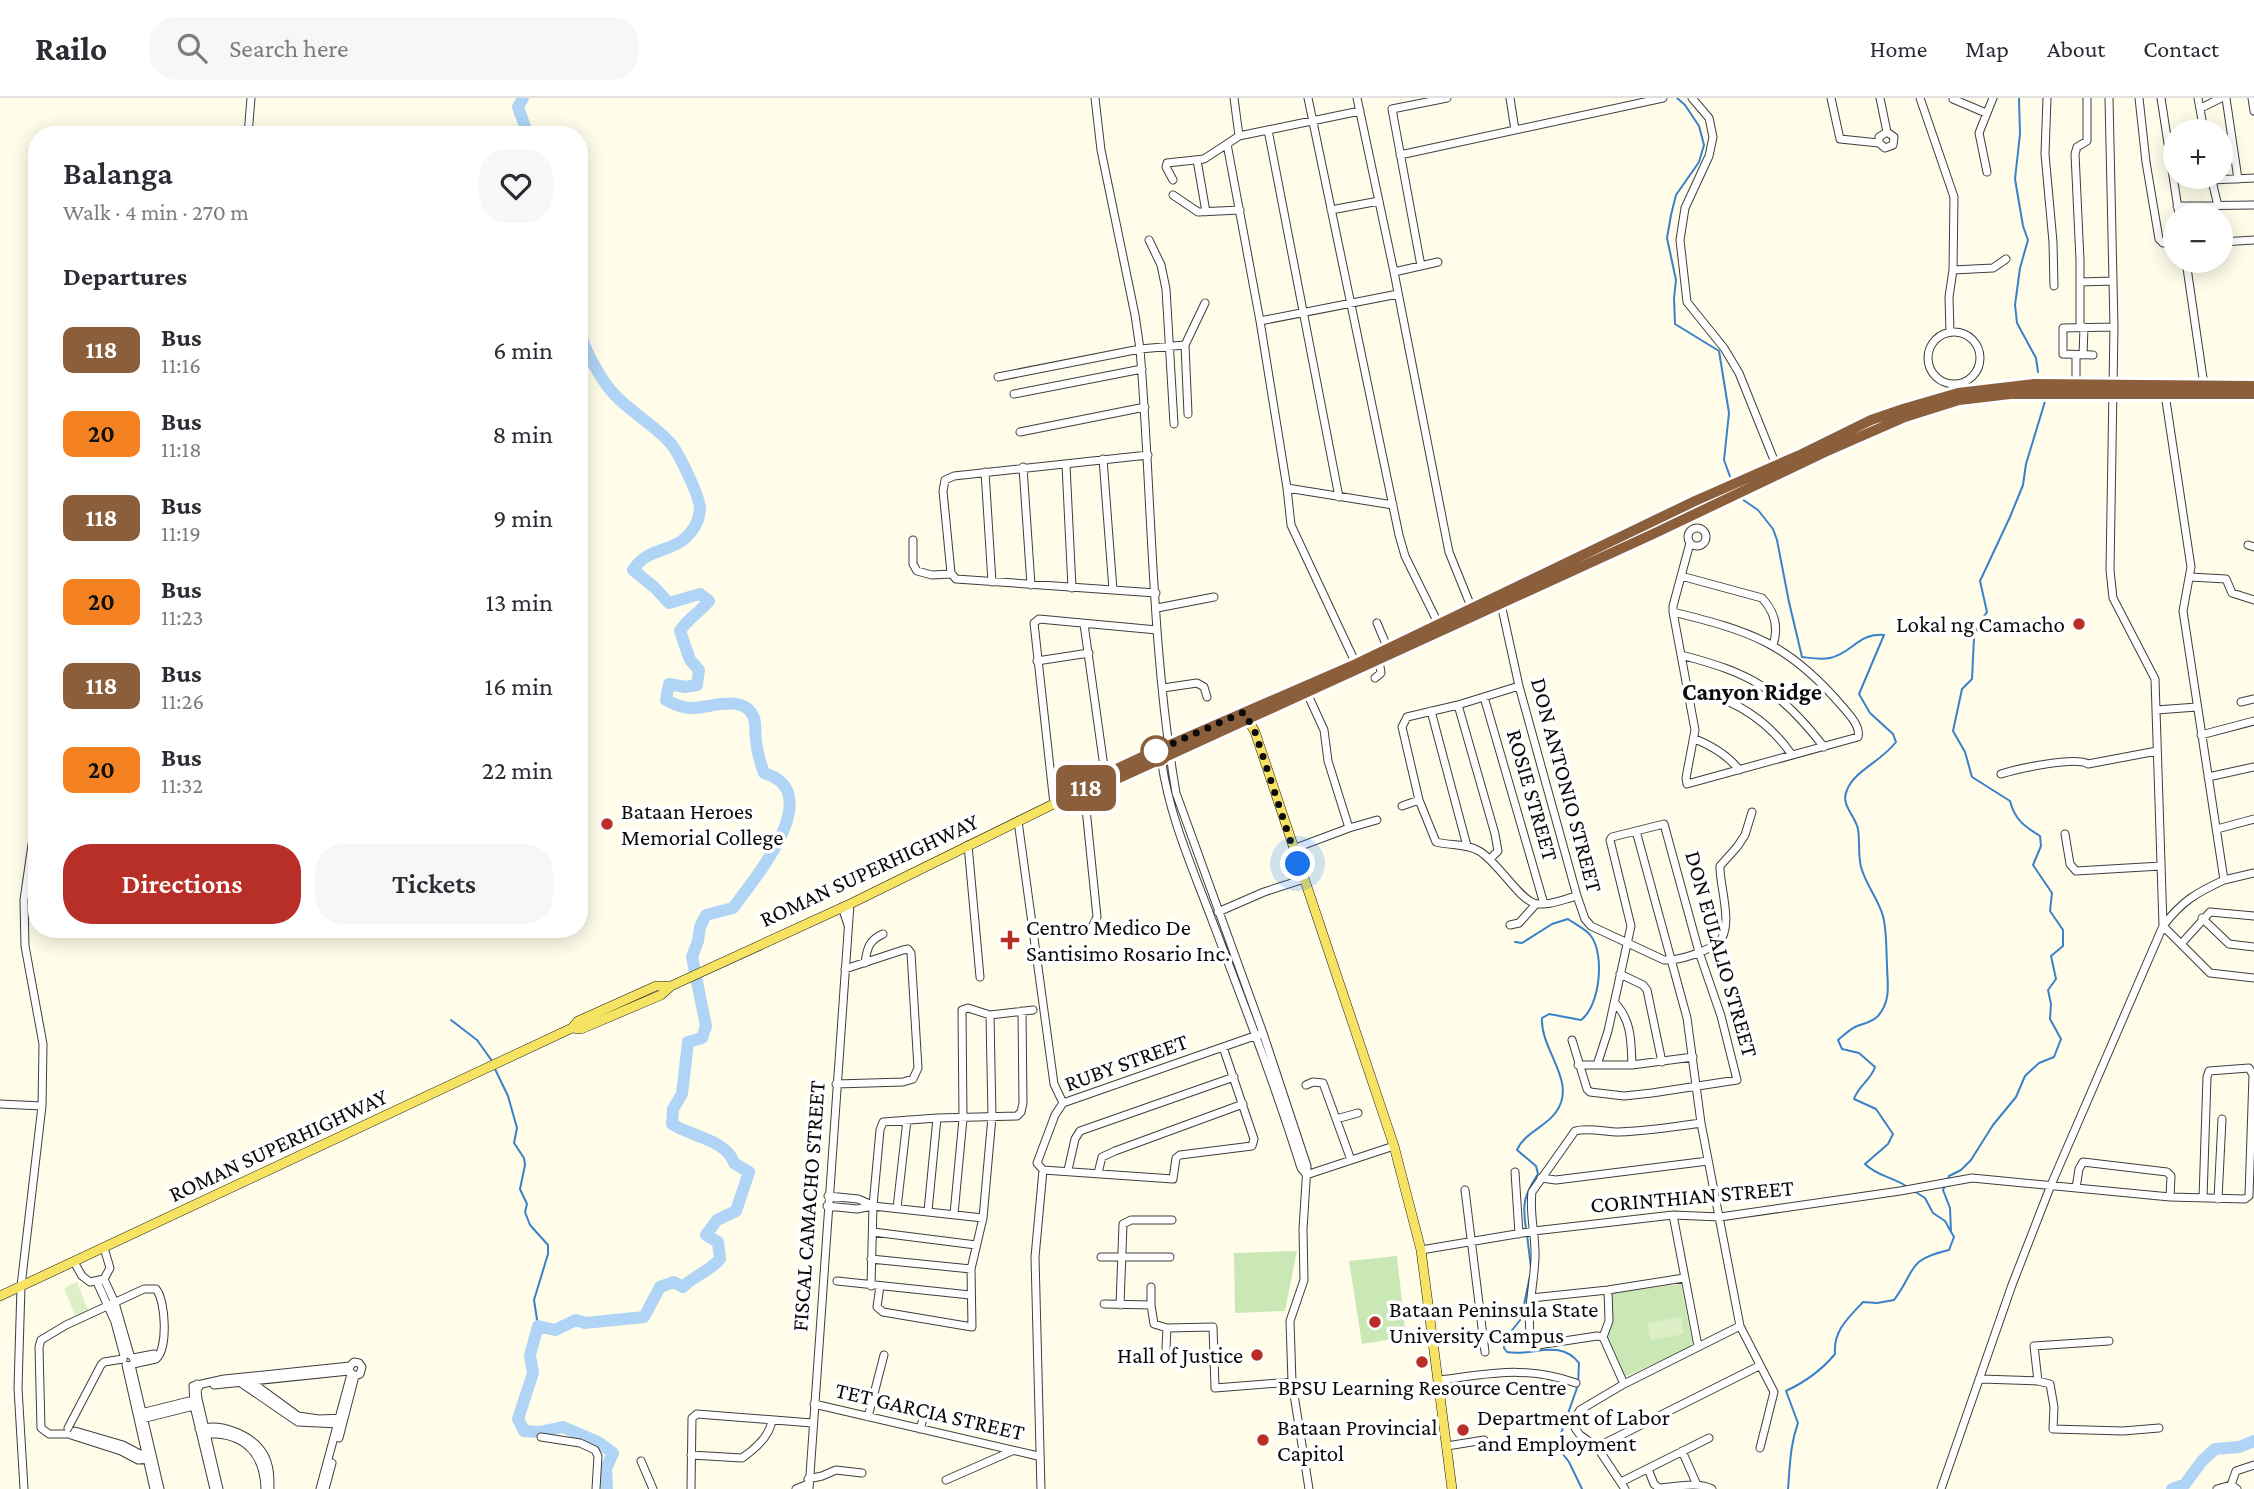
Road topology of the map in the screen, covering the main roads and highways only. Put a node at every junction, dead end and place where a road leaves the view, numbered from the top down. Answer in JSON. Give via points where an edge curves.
{"nodes":[{"id":1,"x":2254,"y":386,"type":"edge"},
{"id":2,"x":2113,"y":390,"type":"junction"},
{"id":3,"x":2254,"y":394,"type":"edge"},
{"id":4,"x":1748,"y":483,"type":"junction"},
{"id":5,"x":1724,"y":494,"type":"junction"},
{"id":6,"x":1246,"y":716,"type":"junction"},
{"id":7,"x":1165,"y":752,"type":"junction"},
{"id":8,"x":1084,"y":789,"type":"junction"},
{"id":9,"x":0,"y":1296,"type":"edge"},
{"id":10,"x":1452,"y":1489,"type":"edge"}],
"edges":[{"from":1,"to":2,"type":"main road","name":"ROMAN SUPERHIGHWAY"},
{"from":2,"to":3,"type":"main road","name":"ROMAN SUPERHIGHWAY"},
{"from":2,"to":4,"type":"main road","name":"ROMAN SUPERHIGHWAY","via":[[1959,400],[1875,429]]},
{"from":2,"to":4,"type":"main road","name":"ROMAN SUPERHIGHWAY","via":[[2076,383],[1957,389],[1871,420]]},
{"from":4,"to":5,"type":"main road","name":"ROMAN SUPERHIGHWAY"},
{"from":5,"to":6,"type":"main road","name":"ROMAN SUPERHIGHWAY"},
{"from":5,"to":6,"type":"main road","name":"ROMAN SUPERHIGHWAY","via":[[1688,517],[1501,604]]},
{"from":6,"to":7,"type":"main road","name":"ROMAN SUPERHIGHWAY"},
{"from":6,"to":10,"type":"main road","via":[[1394,1146],[1421,1250]]},
{"from":7,"to":8,"type":"main road","name":"ROMAN SUPERHIGHWAY","via":[[1105,774]]},
{"from":7,"to":8,"type":"main road","name":"ROMAN SUPERHIGHWAY","via":[[1095,789]]},
{"from":8,"to":9,"type":"main road","name":"ROMAN SUPERHIGHWAY","via":[[846,905],[671,986],[656,986],[578,1021],[572,1028]]}]}
